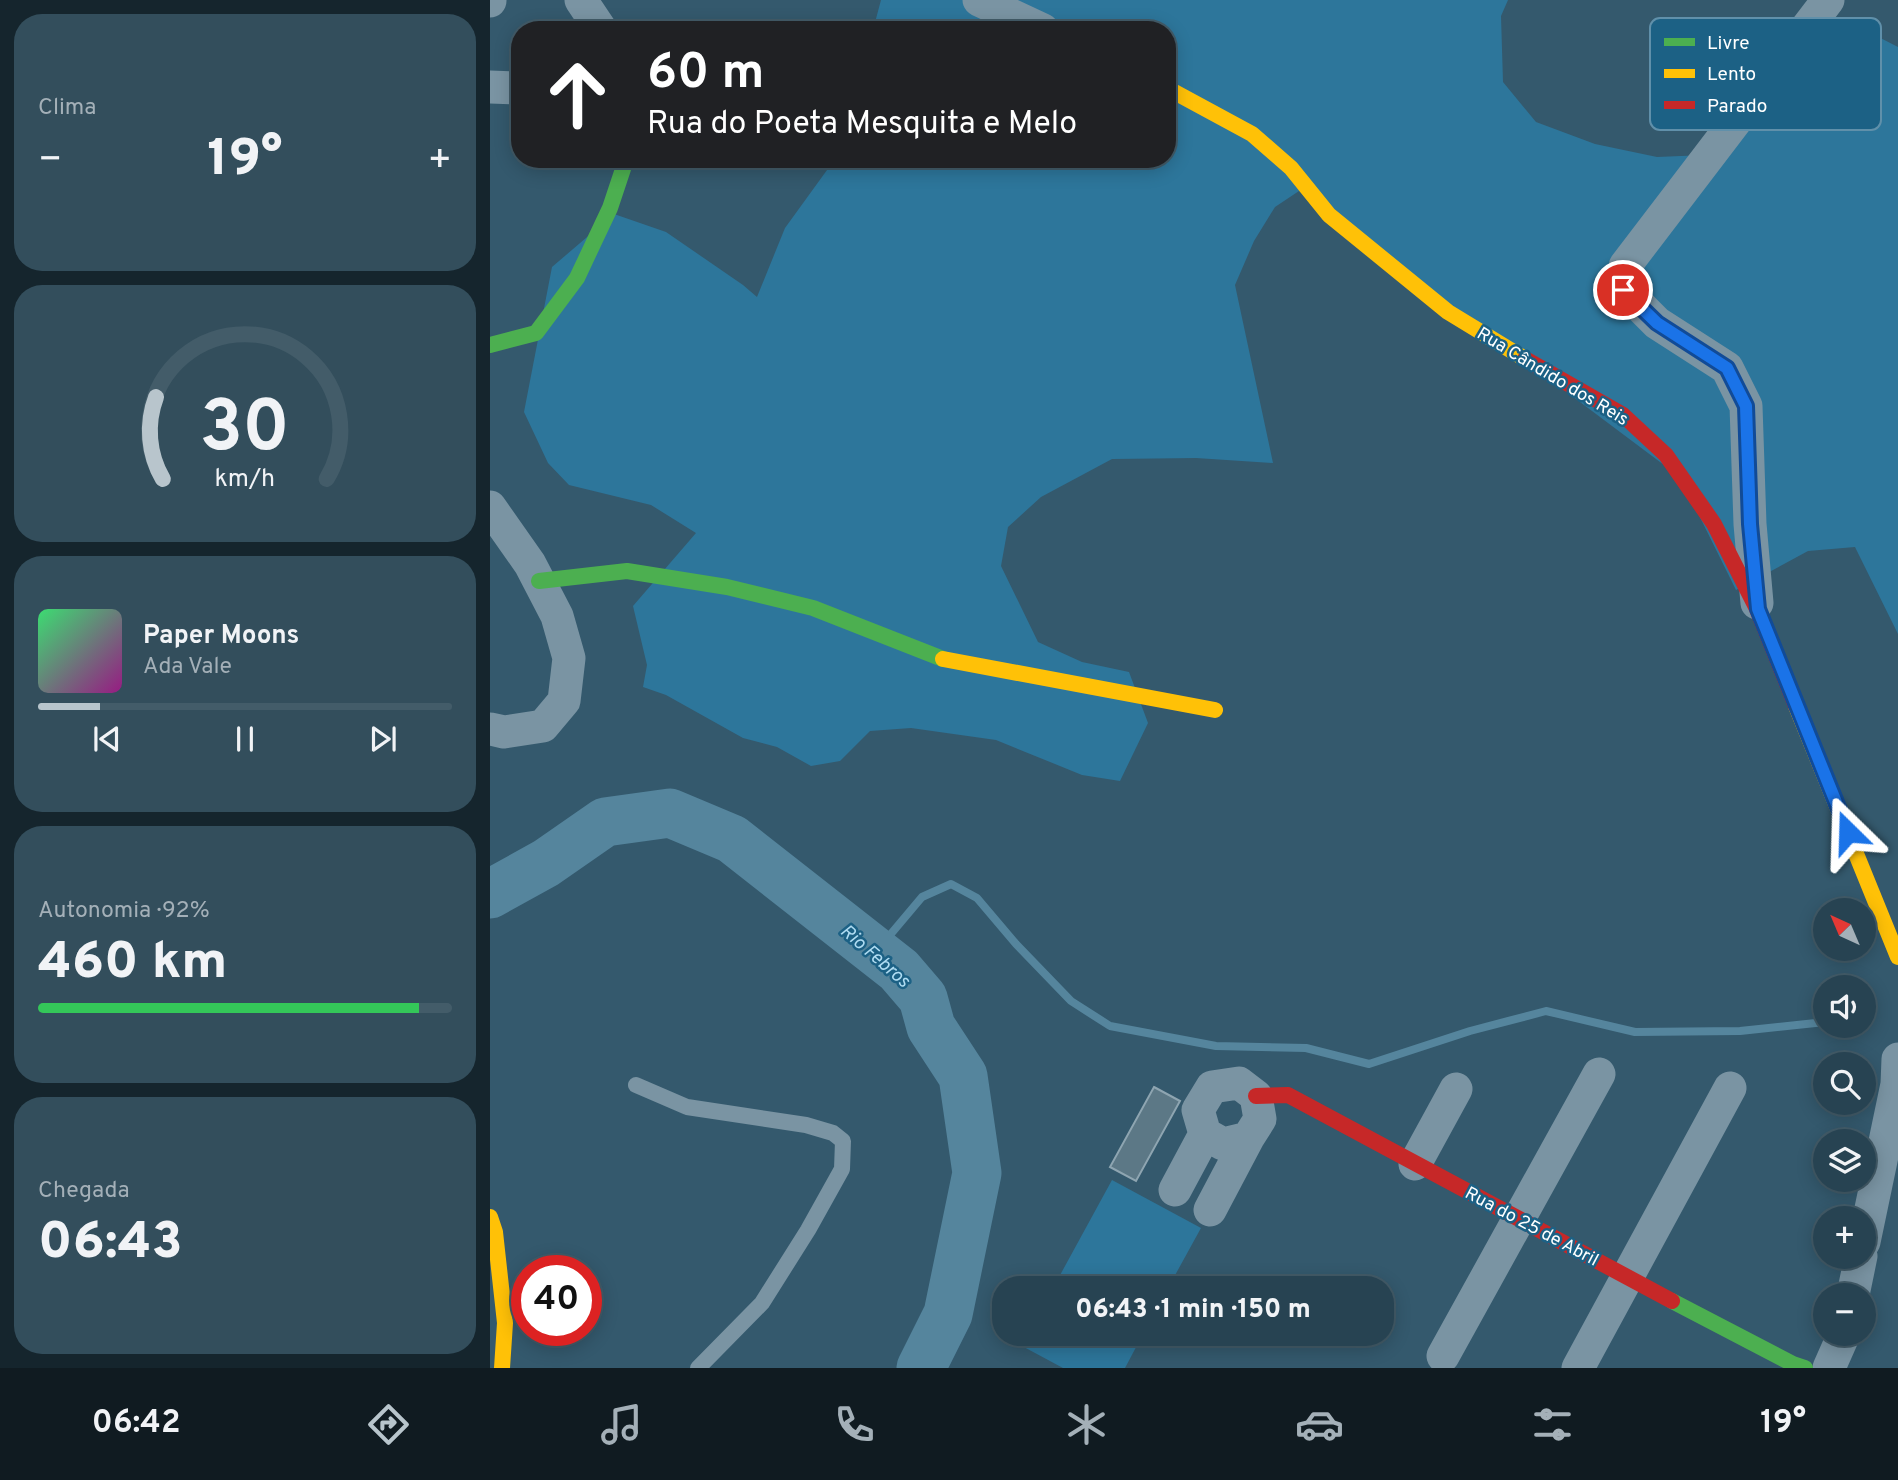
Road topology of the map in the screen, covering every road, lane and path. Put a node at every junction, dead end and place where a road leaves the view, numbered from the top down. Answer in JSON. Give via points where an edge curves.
{"nodes":[{"id":1,"x":580,"y":0,"type":"edge"},
{"id":2,"x":979,"y":0,"type":"edge"},
{"id":3,"x":1828,"y":0,"type":"edge"},
{"id":4,"x":1814,"y":18,"type":"edge"},
{"id":5,"x":595,"y":21,"type":"edge"},
{"id":6,"x":1024,"y":21,"type":"edge"},
{"id":7,"x":490,"y":87,"type":"edge"},
{"id":8,"x":511,"y":88,"type":"edge"},
{"id":9,"x":1176,"y":94,"type":"edge"},
{"id":10,"x":1729,"y":130,"type":"edge"},
{"id":11,"x":623,"y":168,"type":"edge"},
{"id":12,"x":490,"y":345,"type":"edge"},
{"id":13,"x":490,"y":507,"type":"edge"},
{"id":14,"x":539,"y":581,"type":"junction"},
{"id":15,"x":1758,"y":609,"type":"junction"},
{"id":16,"x":1215,"y":710,"type":"dead end"},
{"id":17,"x":490,"y":729,"type":"edge"},
{"id":18,"x":1898,"y":957,"type":"edge"},
{"id":19,"x":1898,"y":1059,"type":"edge"},
{"id":20,"x":1599,"y":1074,"type":"dead end"},
{"id":21,"x":636,"y":1085,"type":"dead end"},
{"id":22,"x":1730,"y":1088,"type":"dead end"},
{"id":23,"x":1456,"y":1089,"type":"dead end"},
{"id":24,"x":1256,"y":1097,"type":"junction"},
{"id":25,"x":1205,"y":1134,"type":"junction"},
{"id":26,"x":1248,"y":1138,"type":"junction"},
{"id":27,"x":1415,"y":1164,"type":"junction"},
{"id":28,"x":1175,"y":1190,"type":"dead end"},
{"id":29,"x":1872,"y":1206,"type":"edge"},
{"id":30,"x":1210,"y":1210,"type":"dead end"},
{"id":31,"x":490,"y":1217,"type":"edge"},
{"id":32,"x":1518,"y":1220,"type":"junction"},
{"id":33,"x":1628,"y":1278,"type":"junction"},
{"id":34,"x":1839,"y":1346,"type":"edge"},
{"id":35,"x":1443,"y":1356,"type":"dead end"},
{"id":36,"x":502,"y":1368,"type":"edge"},
{"id":37,"x":698,"y":1368,"type":"edge"},
{"id":38,"x":1578,"y":1368,"type":"edge"},
{"id":39,"x":1805,"y":1368,"type":"edge"},
{"id":40,"x":1829,"y":1368,"type":"edge"}],
"edges":[{"from":1,"to":5,"type":"street"},
{"from":2,"to":6,"type":"street"},
{"from":3,"to":4,"type":"street"},
{"from":7,"to":8,"type":"street"},
{"from":9,"to":15,"type":"street","name":"Rua Cândido dos Reis","via":[[1251,135],[1291,168],[1329,215],[1448,312],[1623,415],[1667,454],[1714,524]]},
{"from":10,"to":15,"type":"street","via":[[1625,266],[1623,290],[1657,323],[1727,368],[1746,406]]},
{"from":11,"to":12,"type":"street","via":[[577,278],[536,333]]},
{"from":13,"to":14,"type":"street"},
{"from":14,"to":16,"type":"street","via":[[627,571],[727,587],[813,608],[946,660]]},
{"from":14,"to":17,"type":"street","via":[[557,616],[569,658],[564,701],[543,726],[504,732]]},
{"from":15,"to":18,"type":"street","name":"Rua Cândido dos Reis"},
{"from":19,"to":29,"type":"street"},
{"from":20,"to":32,"type":"street"},
{"from":21,"to":37,"type":"lane","via":[[687,1108],[806,1125],[843,1141],[842,1169],[762,1303]]},
{"from":22,"to":33,"type":"street"},
{"from":23,"to":27,"type":"street"},
{"from":24,"to":25,"type":"street","name":"Rua do 25 de Abril","via":[[1239,1083],[1212,1087],[1198,1111]]},
{"from":24,"to":26,"type":"street","via":[[1260,1119]]},
{"from":24,"to":27,"type":"street","name":"Rua do 25 de Abril","via":[[1288,1095]]},
{"from":25,"to":26,"type":"street","via":[[1223,1144]]},
{"from":25,"to":28,"type":"street"},
{"from":26,"to":30,"type":"street"},
{"from":27,"to":32,"type":"street","name":"Rua do 25 de Abril"},
{"from":31,"to":36,"type":"street","via":[[505,1323]]},
{"from":32,"to":33,"type":"street","name":"Rua do 25 de Abril"},
{"from":32,"to":35,"type":"street"},
{"from":33,"to":38,"type":"street"},
{"from":33,"to":39,"type":"street","name":"Rua do 25 de Abril"},
{"from":34,"to":40,"type":"street"}]}
